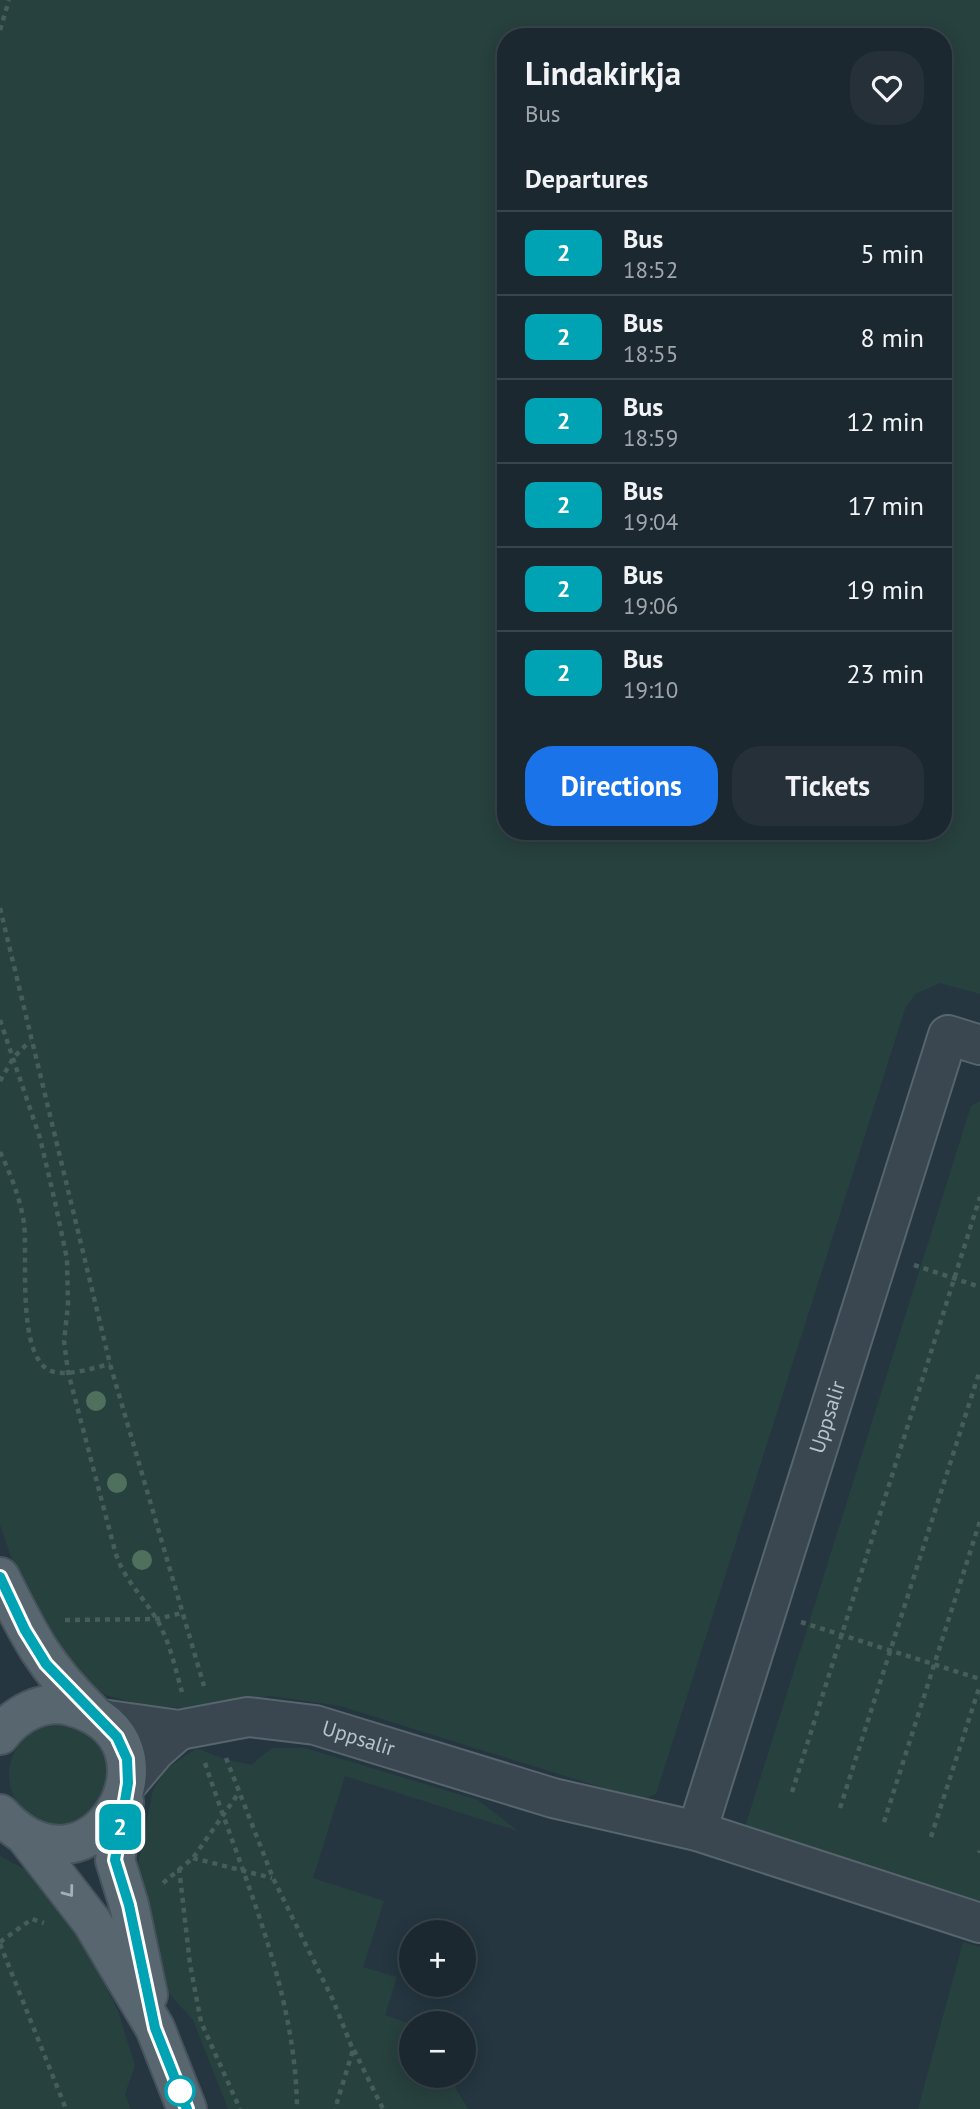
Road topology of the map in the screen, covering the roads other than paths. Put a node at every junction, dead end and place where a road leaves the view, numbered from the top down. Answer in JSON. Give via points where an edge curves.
{"nodes":[{"id":1,"x":980,"y":1045,"type":"edge"},
{"id":2,"x":0,"y":1577,"type":"edge"},
{"id":3,"x":96,"y":1715,"type":"junction"},
{"id":4,"x":195,"y":1726,"type":"junction"},
{"id":5,"x":0,"y":1735,"type":"edge"},
{"id":6,"x":126,"y":1791,"type":"junction"},
{"id":7,"x":10,"y":1828,"type":"edge"},
{"id":8,"x":696,"y":1831,"type":"junction"},
{"id":9,"x":980,"y":1923,"type":"edge"},
{"id":10,"x":155,"y":2028,"type":"junction"},
{"id":11,"x":187,"y":2109,"type":"edge"}],
"edges":[{"from":1,"to":8,"type":"street","name":"Uppsalir","via":[[948,1035]]},
{"from":2,"to":3,"type":"main road","via":[[46,1664]]},
{"from":3,"to":4,"type":"street","name":"Uppsalir"},
{"from":3,"to":5,"type":"main road","via":[[63,1704],[43,1706],[23,1714]]},
{"from":3,"to":6,"type":"main road","via":[[117,1737],[127,1759]]},
{"from":4,"to":6,"type":"street","via":[[155,1751]]},
{"from":4,"to":8,"type":"street","name":"Uppsalir","via":[[248,1717],[315,1725],[553,1798]]},
{"from":6,"to":7,"type":"main road","via":[[113,1819],[95,1834],[73,1843],[50,1844]]},
{"from":6,"to":10,"type":"main road","via":[[115,1860]]},
{"from":7,"to":10,"type":"main road","one_way":true,"via":[[92,1922]]},
{"from":8,"to":9,"type":"street","name":"Uppsalir"},
{"from":10,"to":11,"type":"main road"}]}
